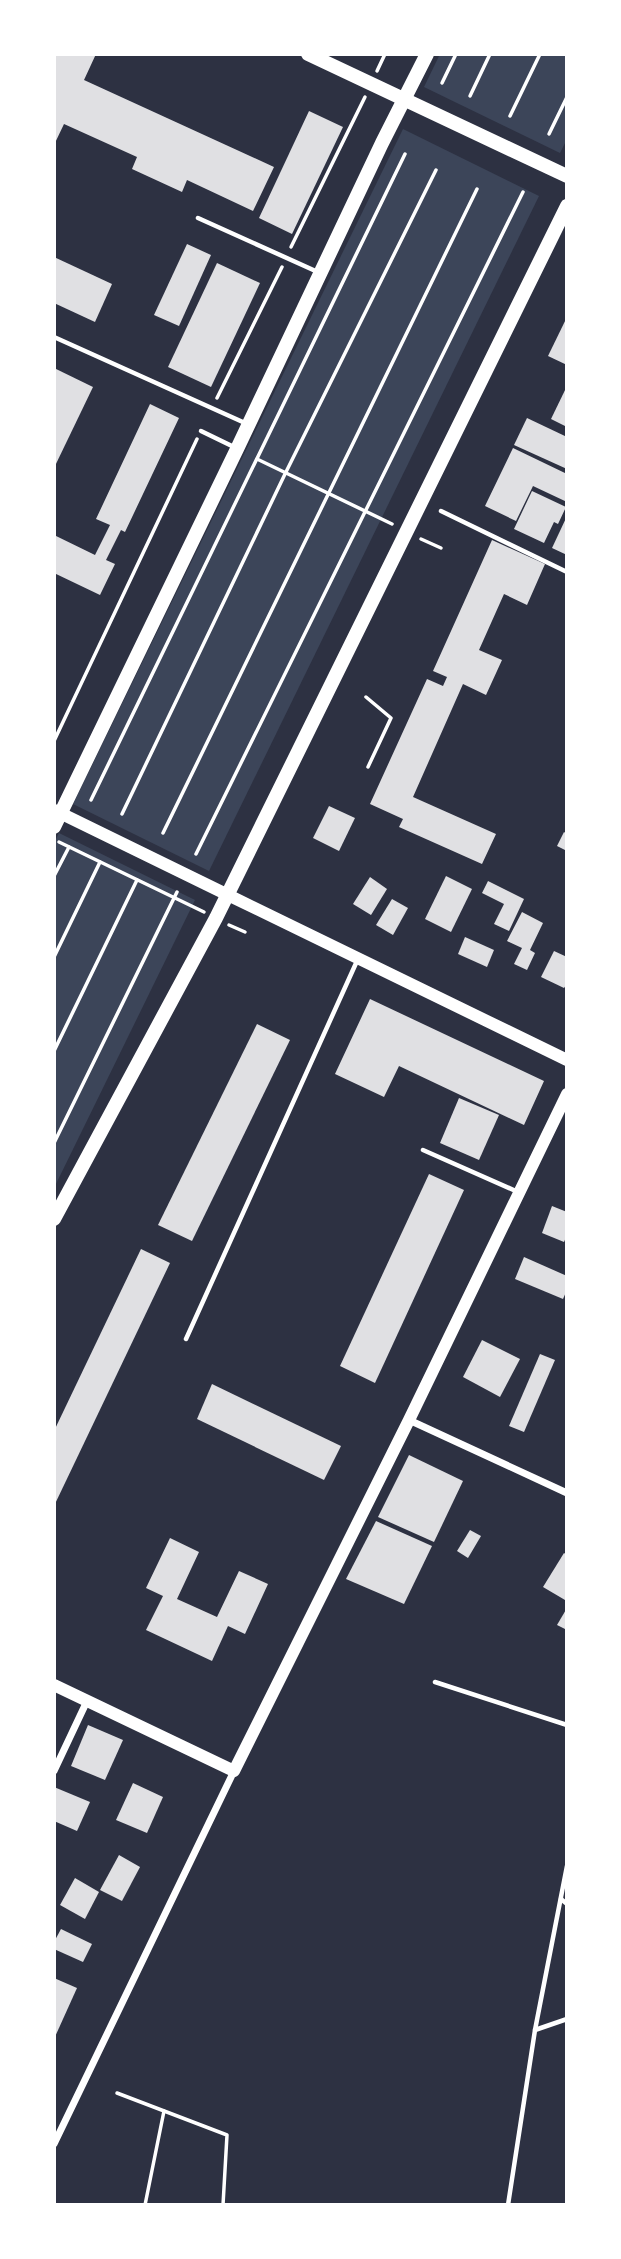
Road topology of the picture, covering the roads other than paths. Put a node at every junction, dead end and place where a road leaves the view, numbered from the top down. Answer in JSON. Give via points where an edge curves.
{"nodes":[{"id":1,"x":308,"y":54,"type":"edge"},
{"id":2,"x":426,"y":54,"type":"edge"},
{"id":3,"x":404,"y":99,"type":"junction"},
{"id":4,"x":567,"y":177,"type":"edge"},
{"id":5,"x":567,"y":206,"type":"edge"},
{"id":6,"x":198,"y":218,"type":"dead end"},
{"id":7,"x":320,"y":273,"type":"junction"},
{"id":8,"x":54,"y":337,"type":"edge"},
{"id":9,"x":249,"y":425,"type":"junction"},
{"id":10,"x":201,"y":430,"type":"road end"},
{"id":11,"x":237,"y":449,"type":"junction"},
{"id":12,"x":441,"y":511,"type":"dead end"},
{"id":13,"x":567,"y":572,"type":"edge"},
{"id":14,"x":56,"y":817,"type":"edge"},
{"id":15,"x":228,"y":895,"type":"junction"},
{"id":16,"x":358,"y":958,"type":"junction"},
{"id":17,"x":567,"y":1060,"type":"edge"},
{"id":18,"x":567,"y":1094,"type":"edge"},
{"id":19,"x":423,"y":1150,"type":"dead end"},
{"id":20,"x":519,"y":1193,"type":"junction"},
{"id":21,"x":54,"y":1219,"type":"edge"},
{"id":22,"x":186,"y":1339,"type":"dead end"},
{"id":23,"x":409,"y":1420,"type":"junction"},
{"id":24,"x":567,"y":1493,"type":"edge"},
{"id":25,"x":435,"y":1682,"type":"dead end"},
{"id":26,"x":54,"y":1685,"type":"edge"},
{"id":27,"x":87,"y":1701,"type":"junction"},
{"id":28,"x":567,"y":1725,"type":"edge"},
{"id":29,"x":54,"y":1771,"type":"edge"},
{"id":30,"x":234,"y":1771,"type":"junction"},
{"id":31,"x":567,"y":1866,"type":"edge"},
{"id":32,"x":561,"y":1899,"type":"junction"},
{"id":33,"x":567,"y":1904,"type":"edge"},
{"id":34,"x":567,"y":2019,"type":"edge"},
{"id":35,"x":535,"y":2030,"type":"junction"},
{"id":36,"x":58,"y":2126,"type":"edge"},
{"id":37,"x":54,"y":2144,"type":"edge"},
{"id":38,"x":508,"y":2205,"type":"edge"}],
"edges":[{"from":1,"to":3,"type":"main road"},
{"from":2,"to":3,"type":"main road"},
{"from":3,"to":4,"type":"main road"},
{"from":3,"to":7,"type":"main road"},
{"from":5,"to":15,"type":"main road"},
{"from":6,"to":7,"type":"lane"},
{"from":7,"to":9,"type":"main road"},
{"from":8,"to":9,"type":"lane"},
{"from":9,"to":11,"type":"main road"},
{"from":10,"to":11,"type":"lane"},
{"from":11,"to":14,"type":"main road"},
{"from":12,"to":13,"type":"lane"},
{"from":14,"to":15,"type":"street"},
{"from":15,"to":16,"type":"street"},
{"from":15,"to":21,"type":"main road"},
{"from":16,"to":17,"type":"street"},
{"from":16,"to":22,"type":"lane"},
{"from":18,"to":20,"type":"street"},
{"from":19,"to":20,"type":"lane"},
{"from":20,"to":23,"type":"street"},
{"from":23,"to":24,"type":"street"},
{"from":23,"to":30,"type":"street"},
{"from":25,"to":28,"type":"lane"},
{"from":26,"to":27,"type":"street"},
{"from":27,"to":29,"type":"street"},
{"from":27,"to":30,"type":"street"},
{"from":30,"to":36,"type":"street"},
{"from":31,"to":32,"type":"lane"},
{"from":32,"to":33,"type":"lane"},
{"from":32,"to":35,"type":"lane"},
{"from":34,"to":35,"type":"lane"},
{"from":35,"to":38,"type":"lane"},
{"from":36,"to":37,"type":"street"}]}
